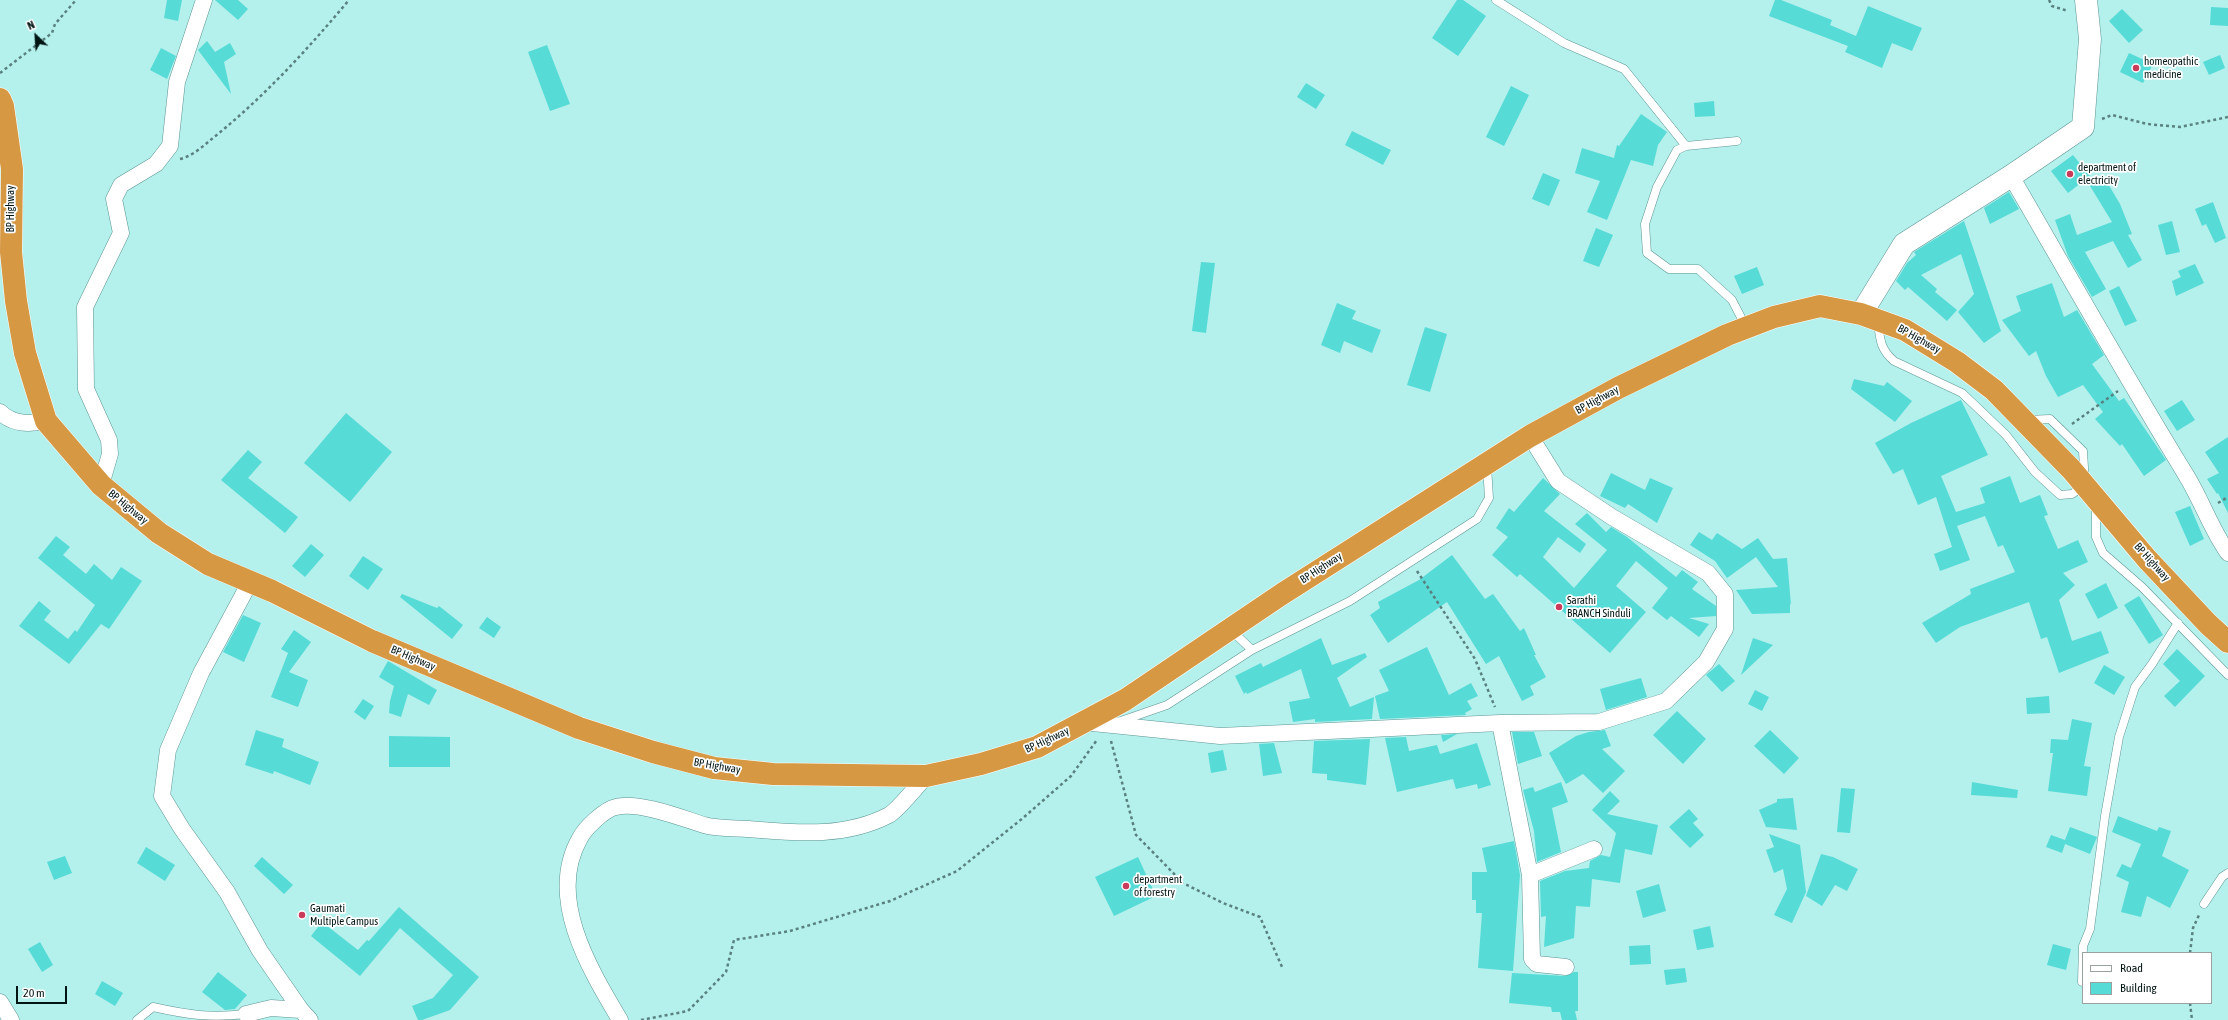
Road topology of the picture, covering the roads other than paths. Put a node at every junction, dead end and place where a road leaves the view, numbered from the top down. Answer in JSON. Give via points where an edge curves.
{"nodes":[{"id":1,"x":204,"y":0,"type":"edge"},
{"id":2,"x":1496,"y":0,"type":"edge"},
{"id":3,"x":2086,"y":0,"type":"edge"},
{"id":4,"x":1505,"y":2,"type":"edge"},
{"id":5,"x":0,"y":99,"type":"edge"},
{"id":6,"x":1737,"y":141,"type":"dead end"},
{"id":7,"x":1686,"y":146,"type":"junction"},
{"id":8,"x":2011,"y":176,"type":"junction"},
{"id":9,"x":1869,"y":317,"type":"junction"},
{"id":10,"x":1746,"y":328,"type":"junction"},
{"id":11,"x":0,"y":412,"type":"edge"},
{"id":12,"x":2024,"y":420,"type":"junction"},
{"id":13,"x":46,"y":421,"type":"junction"},
{"id":14,"x":1530,"y":436,"type":"junction"},
{"id":15,"x":1487,"y":462,"type":"junction"},
{"id":16,"x":101,"y":485,"type":"junction"},
{"id":17,"x":2090,"y":491,"type":"junction"},
{"id":18,"x":2228,"y":553,"type":"edge"},
{"id":19,"x":250,"y":582,"type":"junction"},
{"id":20,"x":2178,"y":623,"type":"junction"},
{"id":21,"x":1230,"y":629,"type":"junction"},
{"id":22,"x":2226,"y":638,"type":"edge"},
{"id":23,"x":1252,"y":650,"type":"junction"},
{"id":24,"x":2228,"y":675,"type":"edge"},
{"id":25,"x":1083,"y":722,"type":"junction"},
{"id":26,"x":1500,"y":723,"type":"junction"},
{"id":27,"x":1107,"y":726,"type":"junction"},
{"id":28,"x":926,"y":776,"type":"junction"},
{"id":29,"x":1594,"y":850,"type":"dead end"},
{"id":30,"x":2228,"y":873,"type":"edge"},
{"id":31,"x":1530,"y":875,"type":"junction"},
{"id":32,"x":2204,"y":904,"type":"road end"},
{"id":33,"x":2083,"y":952,"type":"edge"},
{"id":34,"x":1566,"y":967,"type":"dead end"},
{"id":35,"x":0,"y":1002,"type":"edge"},
{"id":36,"x":246,"y":1014,"type":"joint"},
{"id":37,"x":306,"y":1015,"type":"edge"},
{"id":38,"x":11,"y":1020,"type":"edge"},
{"id":39,"x":137,"y":1020,"type":"edge"},
{"id":40,"x":620,"y":1020,"type":"edge"}],
"edges":[{"from":1,"to":16,"type":"street","via":[[177,82],[170,146],[156,164],[121,185],[114,199],[121,232],[85,307],[86,389],[109,440],[110,454]]},
{"from":2,"to":4,"type":"lane"},
{"from":3,"to":8,"type":"street","via":[[2090,39],[2083,128]]},
{"from":4,"to":7,"type":"lane","via":[[1564,43],[1624,69]]},
{"from":5,"to":13,"type":"highway","name":"BP Highway","via":[[12,168],[11,252],[16,301],[25,353]]},
{"from":6,"to":7,"type":"lane"},
{"from":7,"to":10,"type":"lane","via":[[1677,150],[1657,187],[1645,224],[1647,253],[1669,269],[1698,269],[1732,300]]},
{"from":8,"to":9,"type":"street","via":[[1904,244]]},
{"from":8,"to":18,"type":"street","via":[[2130,383],[2195,489],[2217,537]]},
{"from":9,"to":10,"type":"highway","name":"BP Highway","via":[[1820,306],[1774,317]]},
{"from":9,"to":12,"type":"highway","name":"BP Highway","via":[[1905,330],[1958,362],[1994,390]]},
{"from":9,"to":17,"type":"lane","via":[[1884,353],[1894,361],[1962,393],[2006,435],[2035,472],[2060,495]]},
{"from":10,"to":14,"type":"highway","name":"BP Highway","via":[[1618,388]]},
{"from":11,"to":13,"type":"street","via":[[6,418],[29,424]]},
{"from":12,"to":17,"type":"highway","name":"BP Highway"},
{"from":12,"to":17,"type":"lane","via":[[2050,419],[2083,451]]},
{"from":13,"to":16,"type":"highway","name":"BP Highway"},
{"from":14,"to":15,"type":"highway","name":"BP Highway"},
{"from":14,"to":26,"type":"street","via":[[1558,482],[1708,573],[1726,594],[1725,629],[1706,662],[1666,701],[1599,722]]},
{"from":15,"to":21,"type":"highway","name":"BP Highway"},
{"from":15,"to":23,"type":"lane","via":[[1489,498],[1478,519],[1350,601]]},
{"from":16,"to":19,"type":"highway","name":"BP Highway","via":[[159,533],[208,564]]},
{"from":17,"to":20,"type":"lane","via":[[2096,537],[2103,553]]},
{"from":17,"to":22,"type":"highway","name":"BP Highway","via":[[2147,559]]},
{"from":19,"to":28,"type":"highway","name":"BP Highway","via":[[386,647],[579,728],[653,752],[714,768],[773,774]]},
{"from":19,"to":37,"type":"street","via":[[201,673],[168,750],[162,796],[227,892],[260,951]]},
{"from":20,"to":24,"type":"lane"},
{"from":20,"to":33,"type":"lane","via":[[2135,687],[2119,737],[2104,816],[2090,929]]},
{"from":21,"to":23,"type":"lane"},
{"from":21,"to":25,"type":"highway","name":"BP Highway","via":[[1125,700]]},
{"from":23,"to":27,"type":"lane","via":[[1167,705]]},
{"from":25,"to":27,"type":"street"},
{"from":25,"to":28,"type":"highway","name":"BP Highway","via":[[1037,746],[980,764]]},
{"from":26,"to":27,"type":"street","via":[[1220,736]]},
{"from":26,"to":31,"type":"street"},
{"from":28,"to":40,"type":"street","via":[[890,815],[843,831],[806,833],[710,826],[644,807],[615,807],[585,827],[571,853],[566,887],[578,942],[595,979]]},
{"from":29,"to":31,"type":"street"},
{"from":30,"to":32,"type":"lane","via":[[2222,876]]},
{"from":31,"to":34,"type":"street","via":[[1532,959],[1537,964]]},
{"from":35,"to":38,"type":"street"},
{"from":36,"to":37,"type":"street","via":[[271,1008]]},
{"from":36,"to":39,"type":"lane","via":[[196,1016],[153,1007]]}]}
